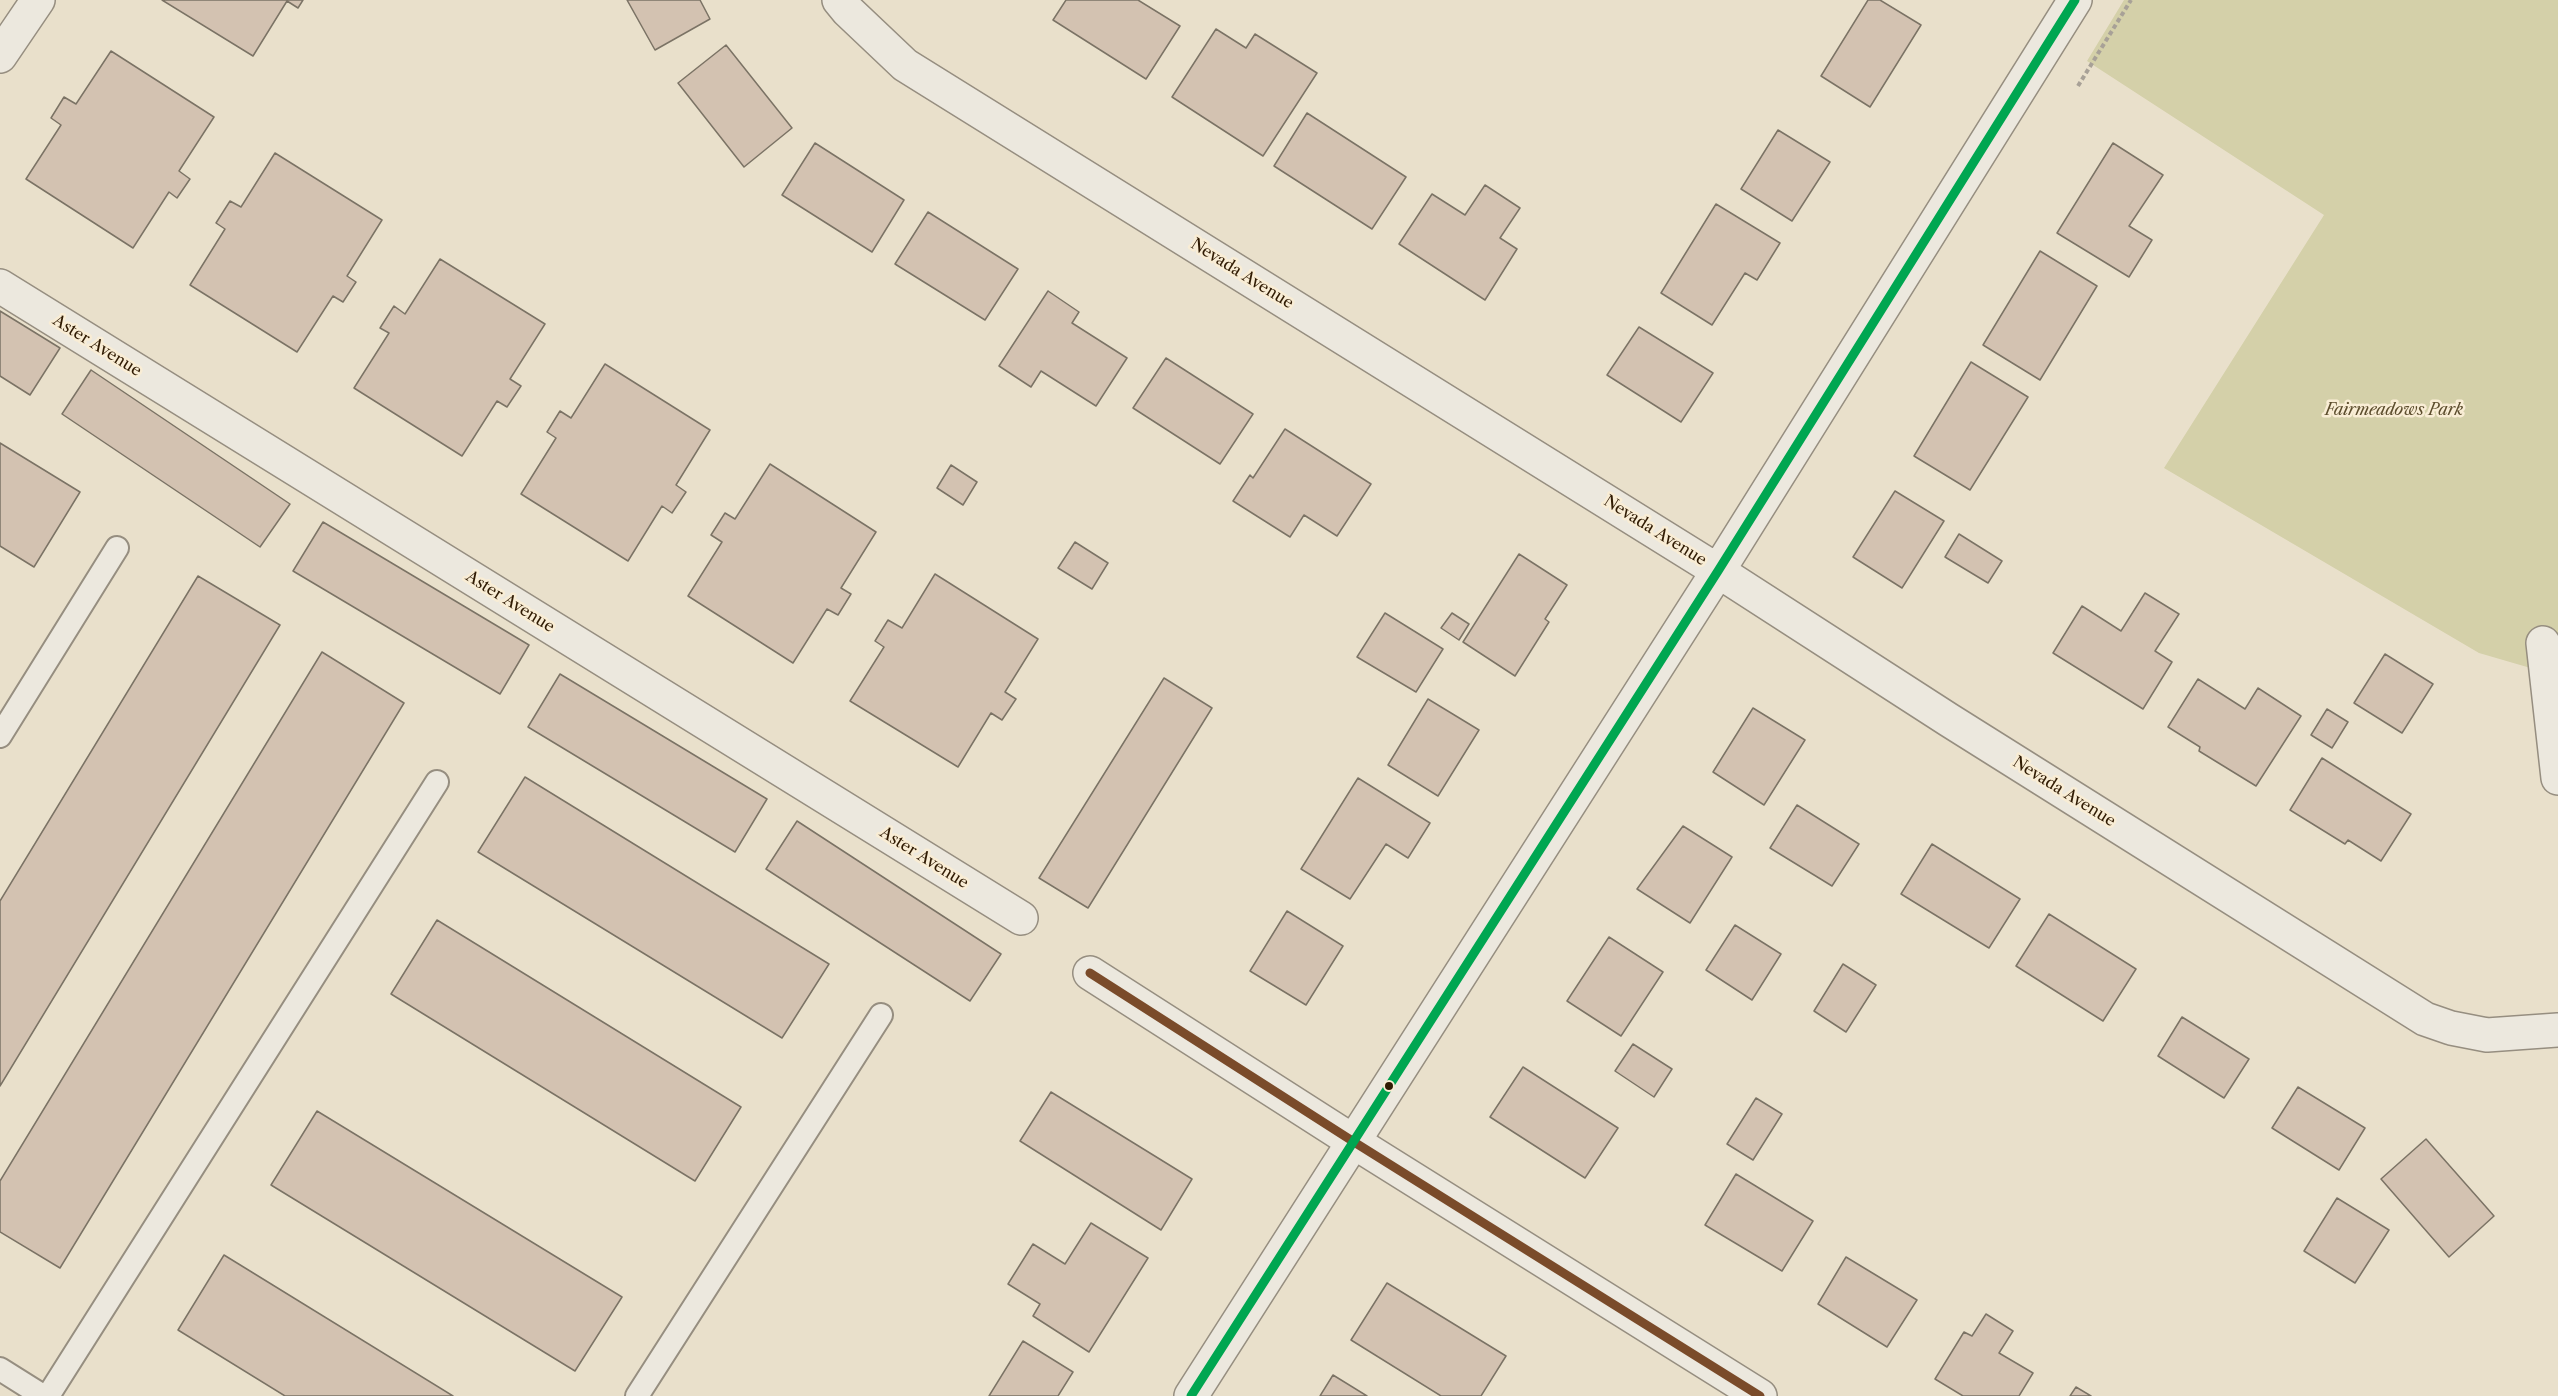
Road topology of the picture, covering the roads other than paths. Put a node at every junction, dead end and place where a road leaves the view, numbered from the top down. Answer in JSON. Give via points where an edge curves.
{"nodes":[{"id":1,"x":39,"y":0,"type":"edge"},
{"id":2,"x":839,"y":0,"type":"edge"},
{"id":3,"x":2074,"y":0,"type":"edge"},
{"id":4,"x":0,"y":56,"type":"edge"},
{"id":5,"x":0,"y":286,"type":"edge"},
{"id":6,"x":117,"y":548,"type":"dead end"},
{"id":7,"x":1718,"y":571,"type":"junction"},
{"id":8,"x":2543,"y":643,"type":"dead end"},
{"id":9,"x":0,"y":736,"type":"edge"},
{"id":10,"x":2558,"y":778,"type":"edge"},
{"id":11,"x":437,"y":782,"type":"dead end"},
{"id":12,"x":1021,"y":918,"type":"dead end"},
{"id":13,"x":1090,"y":973,"type":"dead end"},
{"id":14,"x":882,"y":1015,"type":"dead end"},
{"id":15,"x":2558,"y":1030,"type":"edge"},
{"id":16,"x":1354,"y":1142,"type":"junction"},
{"id":17,"x":0,"y":1369,"type":"edge"},
{"id":18,"x":43,"y":1396,"type":"edge"},
{"id":19,"x":48,"y":1396,"type":"edge"},
{"id":20,"x":638,"y":1396,"type":"edge"},
{"id":21,"x":1191,"y":1396,"type":"edge"},
{"id":22,"x":1760,"y":1396,"type":"edge"}],
"edges":[{"from":1,"to":4,"type":"street"},
{"from":2,"to":7,"type":"street","name":"Nevada Avenue","via":[[904,64]]},
{"from":3,"to":7,"type":"street"},
{"from":5,"to":12,"type":"street","name":"Aster Avenue"},
{"from":6,"to":9,"type":"lane"},
{"from":7,"to":15,"type":"street","name":"Nevada Avenue","via":[[2425,1019],[2451,1029],[2487,1035]]},
{"from":7,"to":16,"type":"street"},
{"from":8,"to":10,"type":"street"},
{"from":11,"to":19,"type":"lane"},
{"from":13,"to":16,"type":"street"},
{"from":14,"to":20,"type":"lane"},
{"from":16,"to":21,"type":"street"},
{"from":16,"to":22,"type":"street"},
{"from":17,"to":18,"type":"lane"}]}
